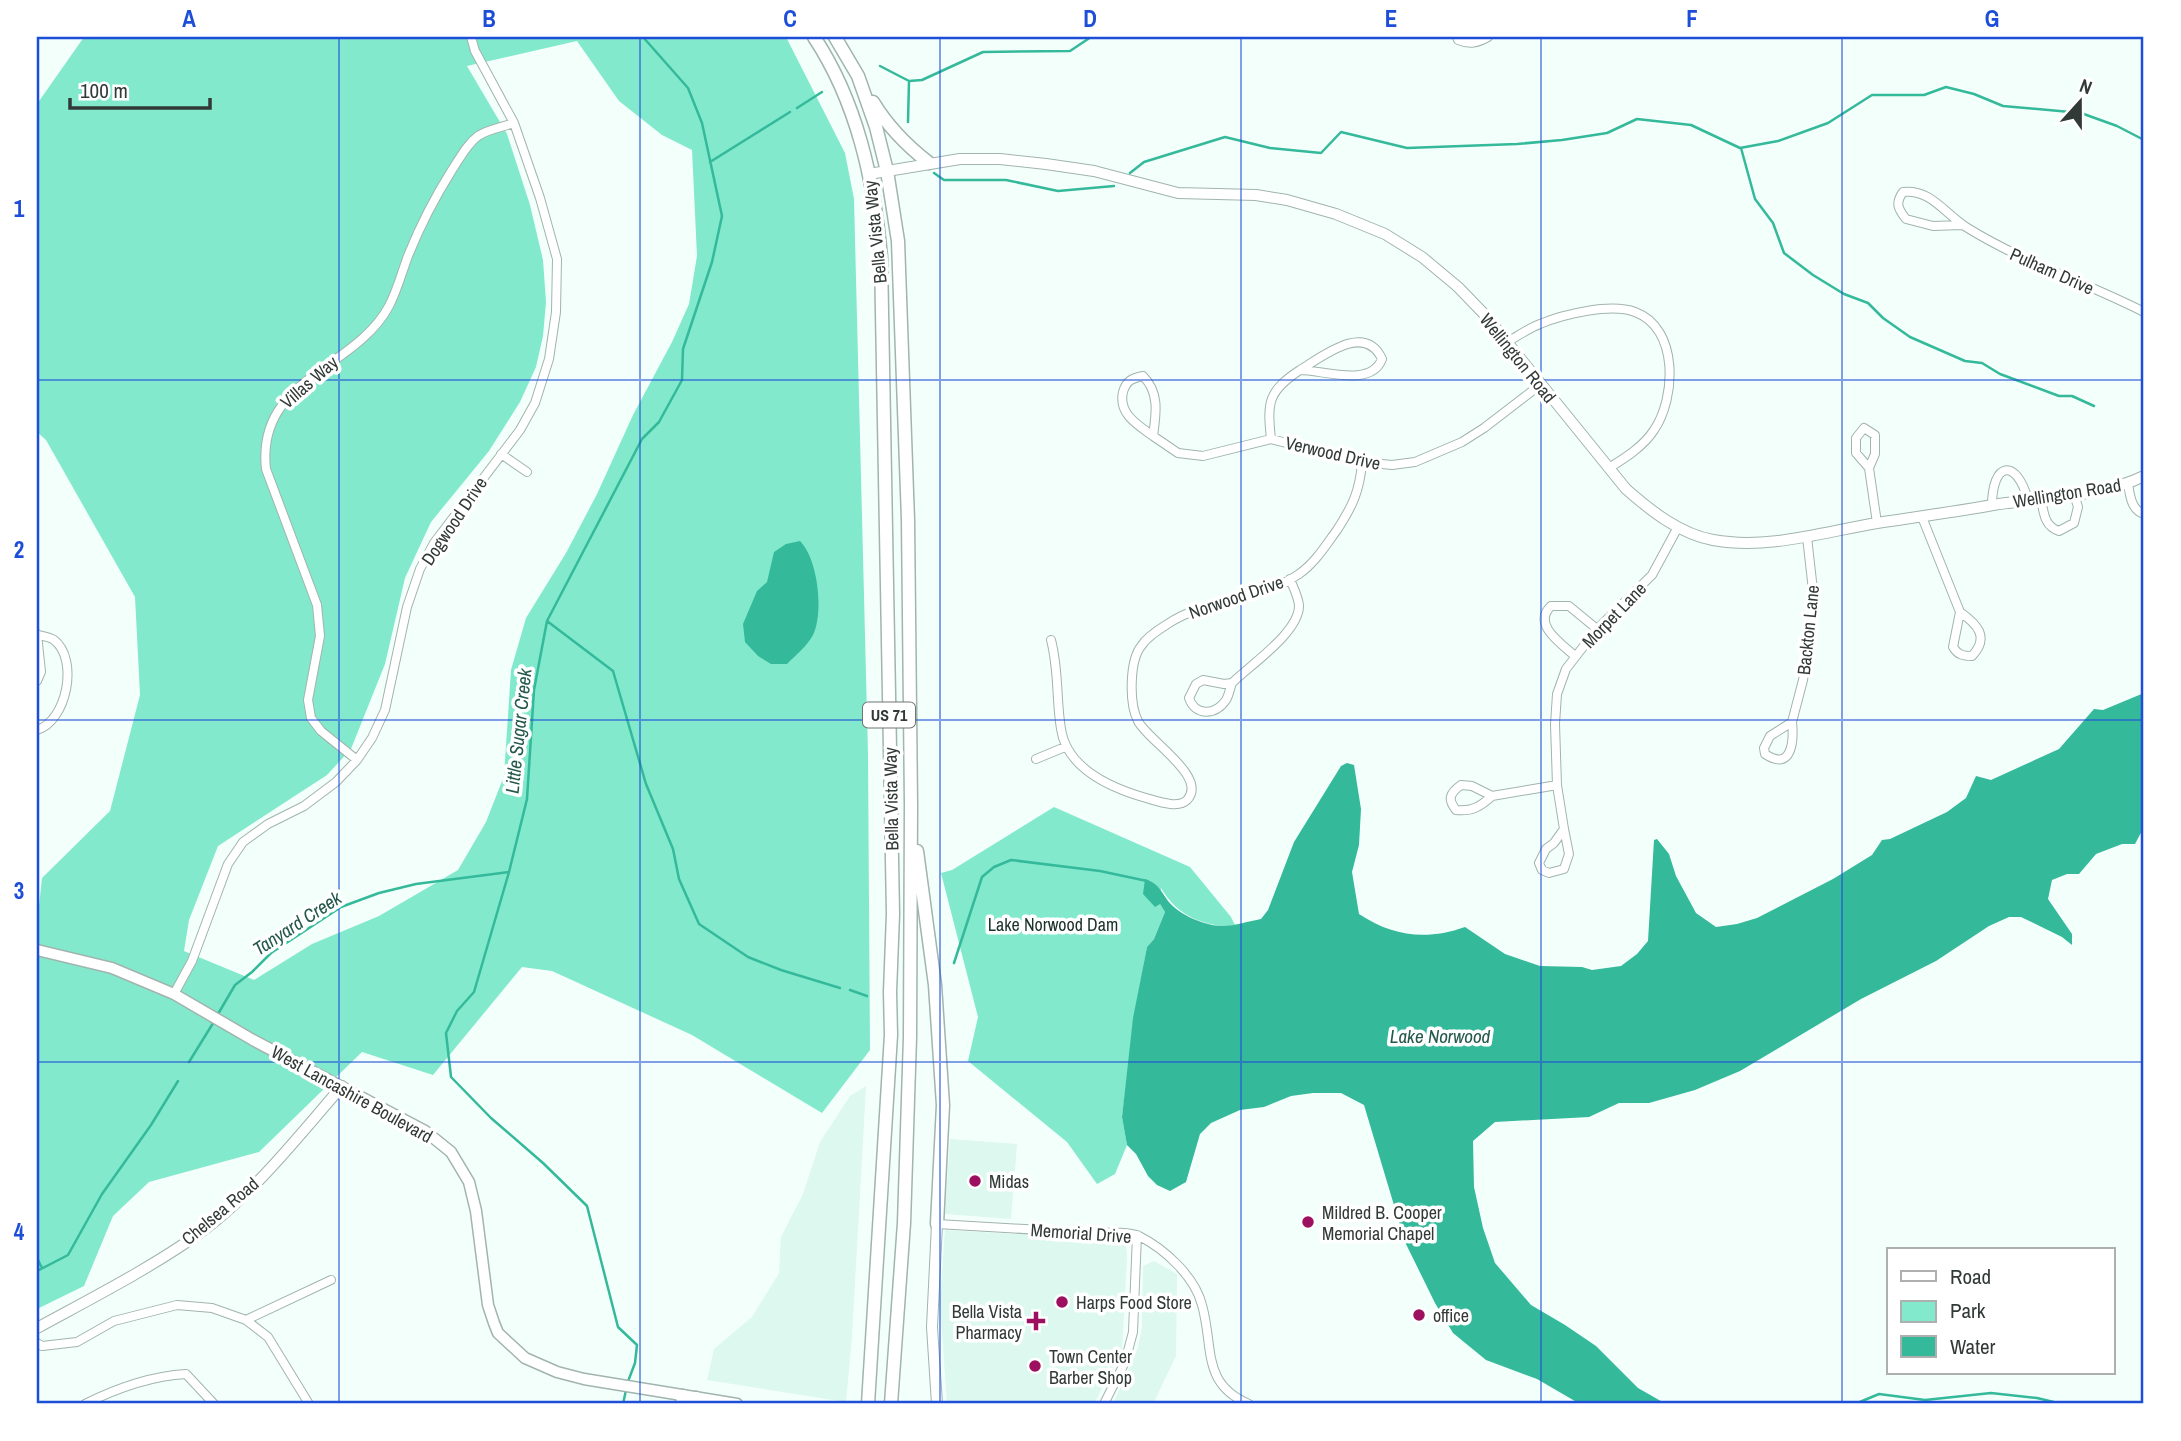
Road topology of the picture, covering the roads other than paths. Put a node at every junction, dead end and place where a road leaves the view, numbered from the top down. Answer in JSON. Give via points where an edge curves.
{"nodes":[{"id":1,"x":471,"y":37,"type":"edge"},
{"id":2,"x":814,"y":37,"type":"edge"},
{"id":3,"x":835,"y":37,"type":"edge"},
{"id":4,"x":1457,"y":37,"type":"edge"},
{"id":5,"x":1488,"y":37,"type":"edge"},
{"id":6,"x":858,"y":76,"type":"junction"},
{"id":7,"x":514,"y":123,"type":"junction"},
{"id":8,"x":929,"y":163,"type":"junction"},
{"id":9,"x":887,"y":171,"type":"junction"},
{"id":10,"x":869,"y":174,"type":"junction"},
{"id":11,"x":1962,"y":225,"type":"junction"},
{"id":12,"x":2144,"y":312,"type":"edge"},
{"id":13,"x":1507,"y":342,"type":"junction"},
{"id":14,"x":1300,"y":370,"type":"junction"},
{"id":15,"x":1540,"y":385,"type":"junction"},
{"id":16,"x":1153,"y":436,"type":"junction"},
{"id":17,"x":1271,"y":439,"type":"junction"},
{"id":18,"x":501,"y":454,"type":"junction"},
{"id":19,"x":1362,"y":462,"type":"junction"},
{"id":20,"x":1609,"y":468,"type":"junction"},
{"id":21,"x":1869,"y":468,"type":"dead end"},
{"id":22,"x":527,"y":472,"type":"dead end"},
{"id":23,"x":2144,"y":476,"type":"edge"},
{"id":24,"x":2127,"y":484,"type":"junction"},
{"id":25,"x":2074,"y":494,"type":"junction"},
{"id":26,"x":2041,"y":499,"type":"junction"},
{"id":27,"x":2028,"y":500,"type":"junction"},
{"id":28,"x":1992,"y":506,"type":"junction"},
{"id":29,"x":2144,"y":514,"type":"edge"},
{"id":30,"x":1922,"y":517,"type":"junction"},
{"id":31,"x":1877,"y":523,"type":"junction"},
{"id":32,"x":1678,"y":527,"type":"junction"},
{"id":33,"x":1807,"y":537,"type":"junction"},
{"id":34,"x":1290,"y":579,"type":"junction"},
{"id":35,"x":1960,"y":612,"type":"junction"},
{"id":36,"x":1597,"y":629,"type":"junction"},
{"id":37,"x":37,"y":634,"type":"edge"},
{"id":38,"x":1051,"y":640,"type":"dead end"},
{"id":39,"x":1575,"y":656,"type":"junction"},
{"id":40,"x":37,"y":681,"type":"edge"},
{"id":41,"x":1231,"y":683,"type":"junction"},
{"id":42,"x":1792,"y":722,"type":"junction"},
{"id":43,"x":37,"y":730,"type":"edge"},
{"id":44,"x":1065,"y":747,"type":"junction"},
{"id":45,"x":1036,"y":759,"type":"dead end"},
{"id":46,"x":357,"y":760,"type":"junction"},
{"id":47,"x":1556,"y":785,"type":"junction"},
{"id":48,"x":1492,"y":796,"type":"junction"},
{"id":49,"x":911,"y":805,"type":"junction"},
{"id":50,"x":1564,"y":829,"type":"junction"},
{"id":51,"x":37,"y":950,"type":"edge"},
{"id":52,"x":174,"y":994,"type":"junction"},
{"id":53,"x":342,"y":1086,"type":"junction"},
{"id":54,"x":937,"y":1224,"type":"junction"},
{"id":55,"x":1137,"y":1235,"type":"junction"},
{"id":56,"x":331,"y":1280,"type":"dead end"},
{"id":57,"x":246,"y":1320,"type":"junction"},
{"id":58,"x":37,"y":1328,"type":"edge"},
{"id":59,"x":37,"y":1343,"type":"edge"},
{"id":60,"x":689,"y":1401,"type":"edge"},
{"id":61,"x":85,"y":1404,"type":"edge"},
{"id":62,"x":214,"y":1404,"type":"edge"},
{"id":63,"x":309,"y":1404,"type":"edge"},
{"id":64,"x":737,"y":1404,"type":"edge"},
{"id":65,"x":866,"y":1404,"type":"edge"},
{"id":66,"x":891,"y":1404,"type":"edge"},
{"id":67,"x":937,"y":1404,"type":"edge"},
{"id":68,"x":1104,"y":1404,"type":"edge"},
{"id":69,"x":1248,"y":1404,"type":"edge"}],
"edges":[{"from":1,"to":7,"type":"street","name":"Dogwood Drive"},
{"from":2,"to":10,"type":"main road","name":"Bella Vista Way","number":"US 71","via":[[849,105]]},
{"from":3,"to":6,"type":"main road","name":"Bella Vista Way","number":"US 71"},
{"from":4,"to":5,"type":"street","via":[[1466,44]]},
{"from":6,"to":8,"type":"main road","via":[[884,120]]},
{"from":6,"to":9,"type":"main road","name":"Bella Vista Way","number":"US 71"},
{"from":7,"to":18,"type":"street","name":"Dogwood Drive","via":[[557,259],[556,312],[549,359],[535,403]]},
{"from":7,"to":46,"type":"street","name":"Villas Way","via":[[480,135],[467,146],[417,235],[390,305],[366,334],[291,395],[267,430],[266,468],[317,605],[320,636],[308,700],[311,718]]},
{"from":8,"to":9,"type":"street","name":"Wellington Road"},
{"from":8,"to":13,"type":"street","name":"Wellington Road","via":[[1000,159],[1046,164],[1178,193],[1256,195],[1336,214],[1385,234],[1422,257],[1458,287]]},
{"from":9,"to":10,"type":"street","name":"Wellington Road"},
{"from":9,"to":49,"type":"main road","name":"Bella Vista Way","number":"US 71","via":[[898,241],[908,520]]},
{"from":10,"to":65,"type":"main road","name":"Bella Vista Way","number":"US 71","via":[[881,257],[893,914],[891,1035]]},
{"from":11,"to":11,"type":"street","name":"Pulham Drive","via":[[1916,190],[1903,192],[1897,200],[1906,219],[1933,226]]},
{"from":11,"to":12,"type":"street","name":"Pulham Drive","via":[[2002,249]]},
{"from":13,"to":15,"type":"street","name":"Wellington Road"},
{"from":13,"to":20,"type":"street","via":[[1539,324],[1596,310],[1633,311],[1658,329],[1669,367],[1664,413],[1642,444]]},
{"from":14,"to":14,"type":"street","via":[[1356,341],[1369,344],[1381,359],[1370,373],[1357,377]]},
{"from":14,"to":17,"type":"street","via":[[1271,396]]},
{"from":15,"to":19,"type":"street","name":"Verwood Drive","via":[[1484,428],[1438,453],[1392,465]]},
{"from":15,"to":20,"type":"street","name":"Wellington Road"},
{"from":16,"to":16,"type":"street","name":"Verwood Drive","via":[[1155,394],[1143,376],[1125,385],[1121,400],[1132,421]]},
{"from":16,"to":17,"type":"street","name":"Verwood Drive","via":[[1178,453],[1203,456]]},
{"from":17,"to":19,"type":"street","name":"Verwood Drive"},
{"from":18,"to":22,"type":"street"},
{"from":18,"to":46,"type":"street","name":"Dogwood Drive","via":[[420,569],[385,710]]},
{"from":19,"to":34,"type":"street","name":"Norwood Drive","via":[[1352,508],[1325,548]]},
{"from":20,"to":32,"type":"street","name":"Wellington Road","via":[[1651,511]]},
{"from":21,"to":31,"type":"street"},
{"from":23,"to":24,"type":"street","name":"Wellington Road"},
{"from":24,"to":25,"type":"street","name":"Wellington Road"},
{"from":24,"to":29,"type":"street","via":[[2134,506]]},
{"from":25,"to":26,"type":"street","name":"Wellington Road"},
{"from":25,"to":26,"type":"street","via":[[2078,507],[2074,523],[2059,531],[2045,520]]},
{"from":26,"to":27,"type":"street","name":"Wellington Road"},
{"from":27,"to":28,"type":"street","name":"Wellington Road"},
{"from":27,"to":28,"type":"street","via":[[2018,475],[2003,470],[1994,482]]},
{"from":28,"to":30,"type":"street","name":"Wellington Road"},
{"from":30,"to":31,"type":"street","name":"Wellington Road"},
{"from":30,"to":35,"type":"street"},
{"from":31,"to":33,"type":"street","name":"Wellington Road"},
{"from":32,"to":33,"type":"street","name":"Wellington Road","via":[[1711,540],[1747,543]]},
{"from":32,"to":36,"type":"street","name":"Morpet Lane","via":[[1653,575]]},
{"from":33,"to":42,"type":"street","name":"Backton Lane","via":[[1814,598]]},
{"from":34,"to":41,"type":"street","via":[[1299,606],[1295,622]]},
{"from":34,"to":44,"type":"street","name":"Norwood Drive","via":[[1190,612],[1140,646],[1131,698],[1138,722],[1190,780],[1189,797],[1182,803],[1118,788],[1081,766]]},
{"from":35,"to":35,"type":"street","via":[[1953,647],[1957,653],[1972,656],[1981,638],[1973,621]]},
{"from":36,"to":39,"type":"street","name":"Morpet Lane"},
{"from":36,"to":39,"type":"street","via":[[1569,606],[1551,606],[1545,611],[1547,630]]},
{"from":37,"to":40,"type":"street","via":[[41,672]]},
{"from":37,"to":43,"type":"street","via":[[53,638],[65,654],[68,677],[60,708]]},
{"from":38,"to":44,"type":"street"},
{"from":39,"to":47,"type":"street","name":"Morpet Lane","via":[[1557,694]]},
{"from":41,"to":41,"type":"street","via":[[1202,680],[1192,690],[1192,706],[1208,713],[1217,710]]},
{"from":42,"to":42,"type":"street","name":"Backton Lane","via":[[1794,745],[1787,756],[1772,759],[1765,754],[1765,742]]},
{"from":44,"to":45,"type":"street"},
{"from":46,"to":52,"type":"street","name":"Dogwood Drive","via":[[304,806],[243,842],[228,864],[192,961]]},
{"from":47,"to":48,"type":"street"},
{"from":47,"to":50,"type":"street","name":"Morpet Lane"},
{"from":48,"to":48,"type":"street","via":[[1461,785],[1450,797],[1457,810],[1466,811]]},
{"from":49,"to":54,"type":"main road","via":[[935,985],[943,1105]]},
{"from":49,"to":66,"type":"main road","name":"Bella Vista Way","number":"US 71","via":[[905,1196]]},
{"from":50,"to":50,"type":"street","name":"Morpet Lane","via":[[1569,854],[1564,869],[1542,870],[1542,856]]},
{"from":51,"to":52,"type":"main road","name":"West Lancashire Boulevard","via":[[111,968]]},
{"from":52,"to":53,"type":"main road","name":"West Lancashire Boulevard"},
{"from":53,"to":58,"type":"street","name":"Chelsea Road","via":[[253,1186],[201,1232],[118,1285]]},
{"from":53,"to":60,"type":"main road","name":"West Lancashire Boulevard","via":[[425,1131],[451,1152],[469,1182],[488,1305],[498,1333],[525,1358],[556,1372]]},
{"from":54,"to":55,"type":"street","name":"Memorial Drive"},
{"from":54,"to":67,"type":"street","via":[[932,1327]]},
{"from":55,"to":68,"type":"street","via":[[1133,1332]]},
{"from":55,"to":69,"type":"street","name":"Memorial Drive","via":[[1192,1280],[1202,1304],[1217,1381],[1233,1398]]},
{"from":56,"to":57,"type":"street"},
{"from":57,"to":59,"type":"street","via":[[212,1308],[177,1304],[114,1321],[77,1342]]},
{"from":57,"to":63,"type":"street","via":[[268,1337]]},
{"from":60,"to":64,"type":"main road","name":"West Lancashire Boulevard"},
{"from":61,"to":62,"type":"street","via":[[168,1375],[186,1374]]}]}
